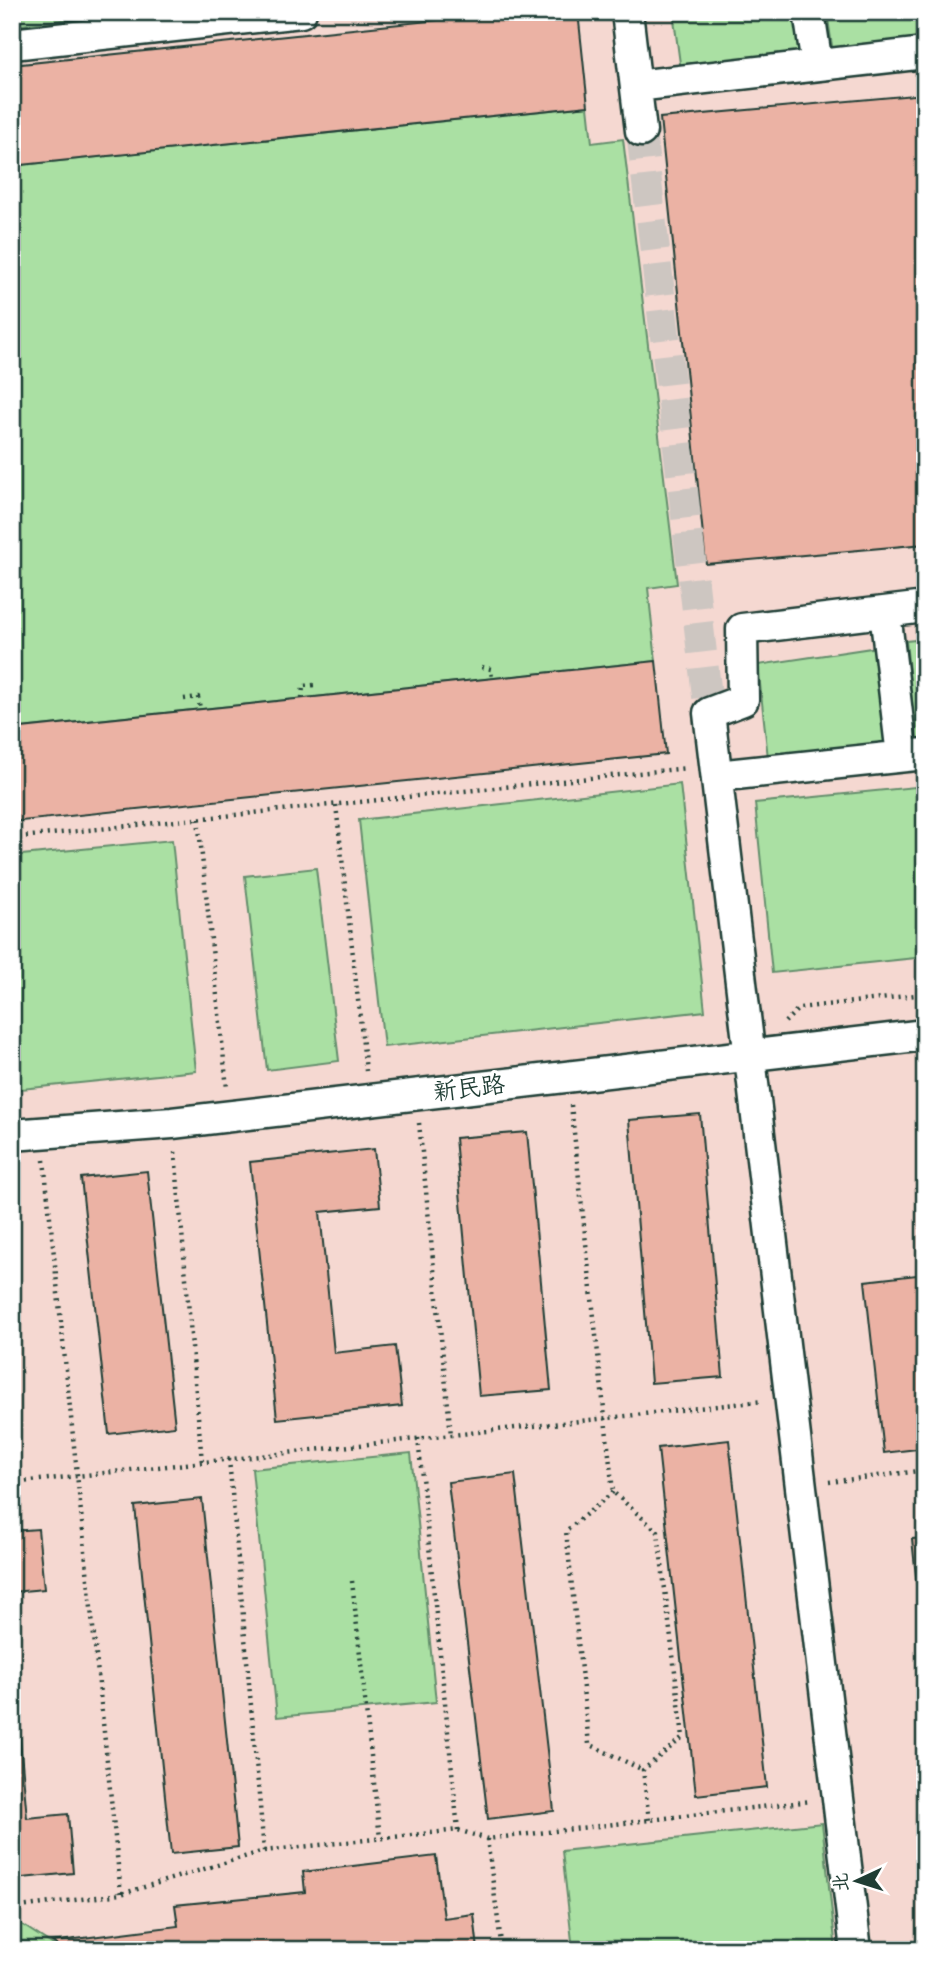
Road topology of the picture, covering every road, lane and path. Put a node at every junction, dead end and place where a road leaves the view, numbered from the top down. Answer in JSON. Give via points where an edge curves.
{"nodes":[{"id":1,"x":301,"y":12,"type":"edge"},
{"id":2,"x":627,"y":12,"type":"edge"},
{"id":3,"x":809,"y":12,"type":"edge"},
{"id":4,"x":12,"y":44,"type":"edge"},
{"id":5,"x":925,"y":53,"type":"edge"},
{"id":6,"x":817,"y":65,"type":"junction"},
{"id":7,"x":636,"y":86,"type":"junction"},
{"id":8,"x":641,"y":131,"type":"tunnel mouth"},
{"id":9,"x":925,"y":607,"type":"edge"},
{"id":10,"x":885,"y":612,"type":"junction"},
{"id":11,"x":482,"y":667,"type":"dead end"},
{"id":12,"x":492,"y":678,"type":"dead end"},
{"id":13,"x":315,"y":685,"type":"dead end"},
{"id":14,"x":302,"y":698,"type":"dead end"},
{"id":15,"x":184,"y":699,"type":"dead end"},
{"id":16,"x":200,"y":709,"type":"dead end"},
{"id":17,"x":913,"y":755,"type":"edge"},
{"id":18,"x":688,"y":768,"type":"dead end"},
{"id":19,"x":717,"y":776,"type":"junction"},
{"id":20,"x":336,"y":805,"type":"junction"},
{"id":21,"x":198,"y":819,"type":"junction"},
{"id":22,"x":12,"y":838,"type":"edge"},
{"id":23,"x":925,"y":994,"type":"edge"},
{"id":24,"x":925,"y":1035,"type":"edge"},
{"id":25,"x":750,"y":1056,"type":"junction"},
{"id":26,"x":568,"y":1076,"type":"junction"},
{"id":27,"x":416,"y":1094,"type":"junction"},
{"id":28,"x":369,"y":1100,"type":"junction"},
{"id":29,"x":231,"y":1116,"type":"junction"},
{"id":30,"x":172,"y":1123,"type":"junction"},
{"id":31,"x":42,"y":1132,"type":"junction"},
{"id":32,"x":12,"y":1135,"type":"edge"},
{"id":33,"x":791,"y":1398,"type":"junction"},
{"id":34,"x":605,"y":1418,"type":"junction"},
{"id":35,"x":451,"y":1435,"type":"junction"},
{"id":36,"x":418,"y":1438,"type":"junction"},
{"id":37,"x":229,"y":1459,"type":"junction"},
{"id":38,"x":202,"y":1462,"type":"junction"},
{"id":39,"x":75,"y":1476,"type":"junction"},
{"id":40,"x":12,"y":1483,"type":"edge"},
{"id":41,"x":801,"y":1486,"type":"junction"},
{"id":42,"x":613,"y":1492,"type":"junction"},
{"id":43,"x":925,"y":1514,"type":"edge"},
{"id":44,"x":352,"y":1581,"type":"dead end"},
{"id":45,"x":643,"y":1770,"type":"junction"},
{"id":46,"x":838,"y":1798,"type":"junction"},
{"id":47,"x":649,"y":1820,"type":"junction"},
{"id":48,"x":458,"y":1830,"type":"junction"},
{"id":49,"x":380,"y":1838,"type":"junction"},
{"id":50,"x":487,"y":1839,"type":"junction"},
{"id":51,"x":264,"y":1852,"type":"junction"},
{"id":52,"x":121,"y":1894,"type":"junction"},
{"id":53,"x":12,"y":1908,"type":"edge"},
{"id":54,"x":502,"y":1950,"type":"edge"},
{"id":55,"x":856,"y":1950,"type":"edge"}],
"edges":[{"from":1,"to":4,"type":"street"},
{"from":2,"to":7,"type":"street"},
{"from":3,"to":6,"type":"street"},
{"from":5,"to":6,"type":"street"},
{"from":6,"to":7,"type":"street"},
{"from":7,"to":8,"type":"street"},
{"from":9,"to":10,"type":"street"},
{"from":10,"to":17,"type":"street"},
{"from":10,"to":19,"type":"street","via":[[742,629],[743,700],[709,713]]},
{"from":11,"to":12,"type":"path","via":[[491,669]]},
{"from":13,"to":14,"type":"path","via":[[303,686]]},
{"from":15,"to":16,"type":"path","via":[[198,697]]},
{"from":17,"to":19,"type":"street"},
{"from":18,"to":20,"type":"path"},
{"from":19,"to":25,"type":"street"},
{"from":20,"to":21,"type":"path"},
{"from":20,"to":28,"type":"path"},
{"from":21,"to":22,"type":"path"},
{"from":21,"to":29,"type":"path"},
{"from":23,"to":25,"type":"path","via":[[800,1008]]},
{"from":24,"to":25,"type":"street","name":"新民路"},
{"from":25,"to":26,"type":"street","name":"新民路"},
{"from":25,"to":33,"type":"street"},
{"from":26,"to":27,"type":"street","name":"新民路"},
{"from":26,"to":34,"type":"path"},
{"from":27,"to":28,"type":"street","name":"新民路"},
{"from":27,"to":35,"type":"path"},
{"from":28,"to":29,"type":"street","name":"新民路"},
{"from":29,"to":30,"type":"street","name":"新民路"},
{"from":30,"to":31,"type":"street","name":"新民路"},
{"from":30,"to":38,"type":"path"},
{"from":31,"to":32,"type":"street","name":"新民路"},
{"from":31,"to":39,"type":"path"},
{"from":33,"to":34,"type":"path"},
{"from":33,"to":41,"type":"street"},
{"from":34,"to":35,"type":"path"},
{"from":34,"to":42,"type":"path"},
{"from":35,"to":36,"type":"path"},
{"from":36,"to":37,"type":"path"},
{"from":36,"to":48,"type":"path"},
{"from":37,"to":38,"type":"path"},
{"from":37,"to":51,"type":"path"},
{"from":38,"to":39,"type":"path"},
{"from":39,"to":40,"type":"path"},
{"from":39,"to":52,"type":"path"},
{"from":41,"to":43,"type":"path","via":[[919,1471]]},
{"from":41,"to":46,"type":"street"},
{"from":42,"to":45,"type":"path","via":[[658,1532],[682,1737]]},
{"from":42,"to":45,"type":"path","via":[[566,1531],[589,1744]]},
{"from":44,"to":49,"type":"path"},
{"from":45,"to":47,"type":"path"},
{"from":46,"to":47,"type":"path"},
{"from":46,"to":55,"type":"street"},
{"from":47,"to":50,"type":"path"},
{"from":48,"to":49,"type":"path"},
{"from":48,"to":50,"type":"path"},
{"from":49,"to":51,"type":"path"},
{"from":50,"to":54,"type":"path"},
{"from":51,"to":52,"type":"path"},
{"from":52,"to":53,"type":"path"}]}
